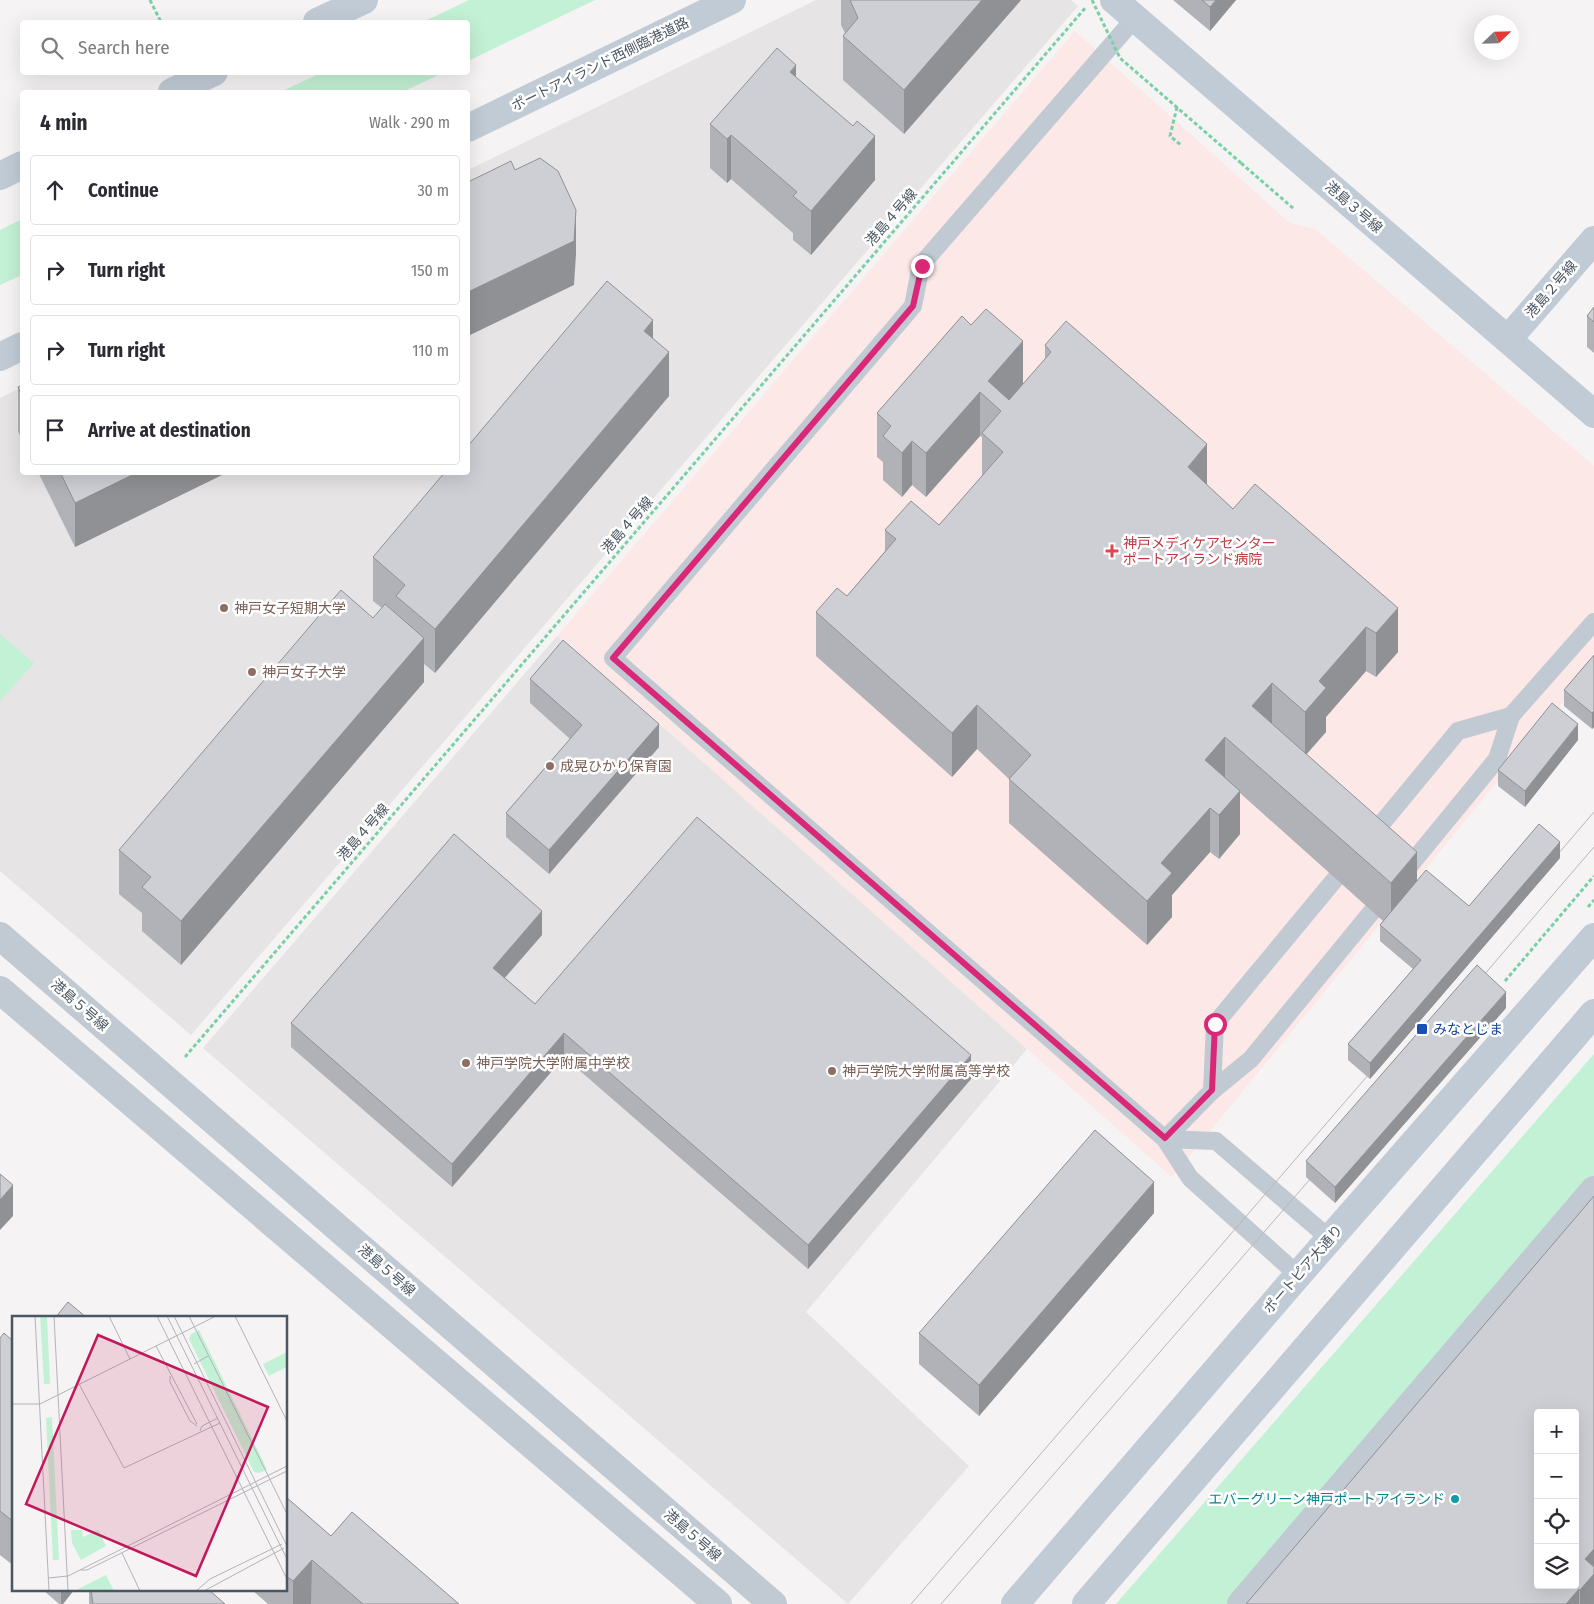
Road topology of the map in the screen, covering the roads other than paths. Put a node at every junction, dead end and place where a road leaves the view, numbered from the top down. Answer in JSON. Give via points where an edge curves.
{"nodes":[{"id":1,"x":364,"y":0,"type":"edge"},
{"id":2,"x":732,"y":0,"type":"edge"},
{"id":3,"x":1114,"y":0,"type":"edge"},
{"id":4,"x":1135,"y":18,"type":"junction"},
{"id":5,"x":321,"y":20,"type":"edge"},
{"id":6,"x":208,"y":75,"type":"edge"},
{"id":7,"x":176,"y":90,"type":"edge"},
{"id":8,"x":470,"y":127,"type":"edge"},
{"id":9,"x":20,"y":166,"type":"edge"},
{"id":10,"x":0,"y":176,"type":"edge"},
{"id":11,"x":1594,"y":240,"type":"edge"},
{"id":12,"x":1508,"y":339,"type":"junction"},
{"id":13,"x":20,"y":347,"type":"edge"},
{"id":14,"x":0,"y":357,"type":"edge"},
{"id":15,"x":1594,"y":414,"type":"edge"},
{"id":16,"x":1594,"y":622,"type":"edge"},
{"id":17,"x":1511,"y":716,"type":"junction"},
{"id":18,"x":0,"y":936,"type":"edge"},
{"id":19,"x":1594,"y":936,"type":"edge"},
{"id":20,"x":0,"y":990,"type":"edge"},
{"id":21,"x":1594,"y":1013,"type":"edge"},
{"id":22,"x":1212,"y":1090,"type":"junction"},
{"id":23,"x":1165,"y":1138,"type":"junction"},
{"id":24,"x":1594,"y":1190,"type":"edge"},
{"id":25,"x":1330,"y":1239,"type":"junction"},
{"id":26,"x":1298,"y":1275,"type":"junction"},
{"id":27,"x":718,"y":1604,"type":"edge"},
{"id":28,"x":773,"y":1604,"type":"edge"},
{"id":29,"x":1014,"y":1604,"type":"edge"},
{"id":30,"x":1086,"y":1604,"type":"edge"},
{"id":31,"x":1241,"y":1604,"type":"edge"}],
"edges":[{"from":1,"to":5,"type":"street"},
{"from":2,"to":8,"type":"street","name":"ポートアイランド西側臨港道路"},
{"from":3,"to":4,"type":"street","name":"港島３号線"},
{"from":4,"to":12,"type":"street","name":"港島３号線"},
{"from":4,"to":23,"type":"lane","via":[[922,266],[913,306],[613,658]]},
{"from":6,"to":7,"type":"street"},
{"from":9,"to":10,"type":"street"},
{"from":11,"to":12,"type":"street","name":"港島２号線"},
{"from":12,"to":15,"type":"street","name":"港島３号線"},
{"from":13,"to":14,"type":"street"},
{"from":16,"to":17,"type":"lane"},
{"from":17,"to":22,"type":"lane","via":[[1497,759],[1251,1059]]},
{"from":17,"to":22,"type":"lane","via":[[1458,731],[1215,1024]]},
{"from":18,"to":28,"type":"street","name":"港島５号線"},
{"from":19,"to":25,"type":"street","name":"ポートピア大通り"},
{"from":20,"to":27,"type":"street"},
{"from":21,"to":30,"type":"street"},
{"from":22,"to":23,"type":"lane"},
{"from":23,"to":25,"type":"lane","via":[[1216,1141]]},
{"from":23,"to":26,"type":"lane","via":[[1190,1178]]},
{"from":24,"to":31,"type":"street"},
{"from":25,"to":26,"type":"street","name":"ポートピア大通り"},
{"from":26,"to":29,"type":"street","name":"ポートピア大通り"}]}
